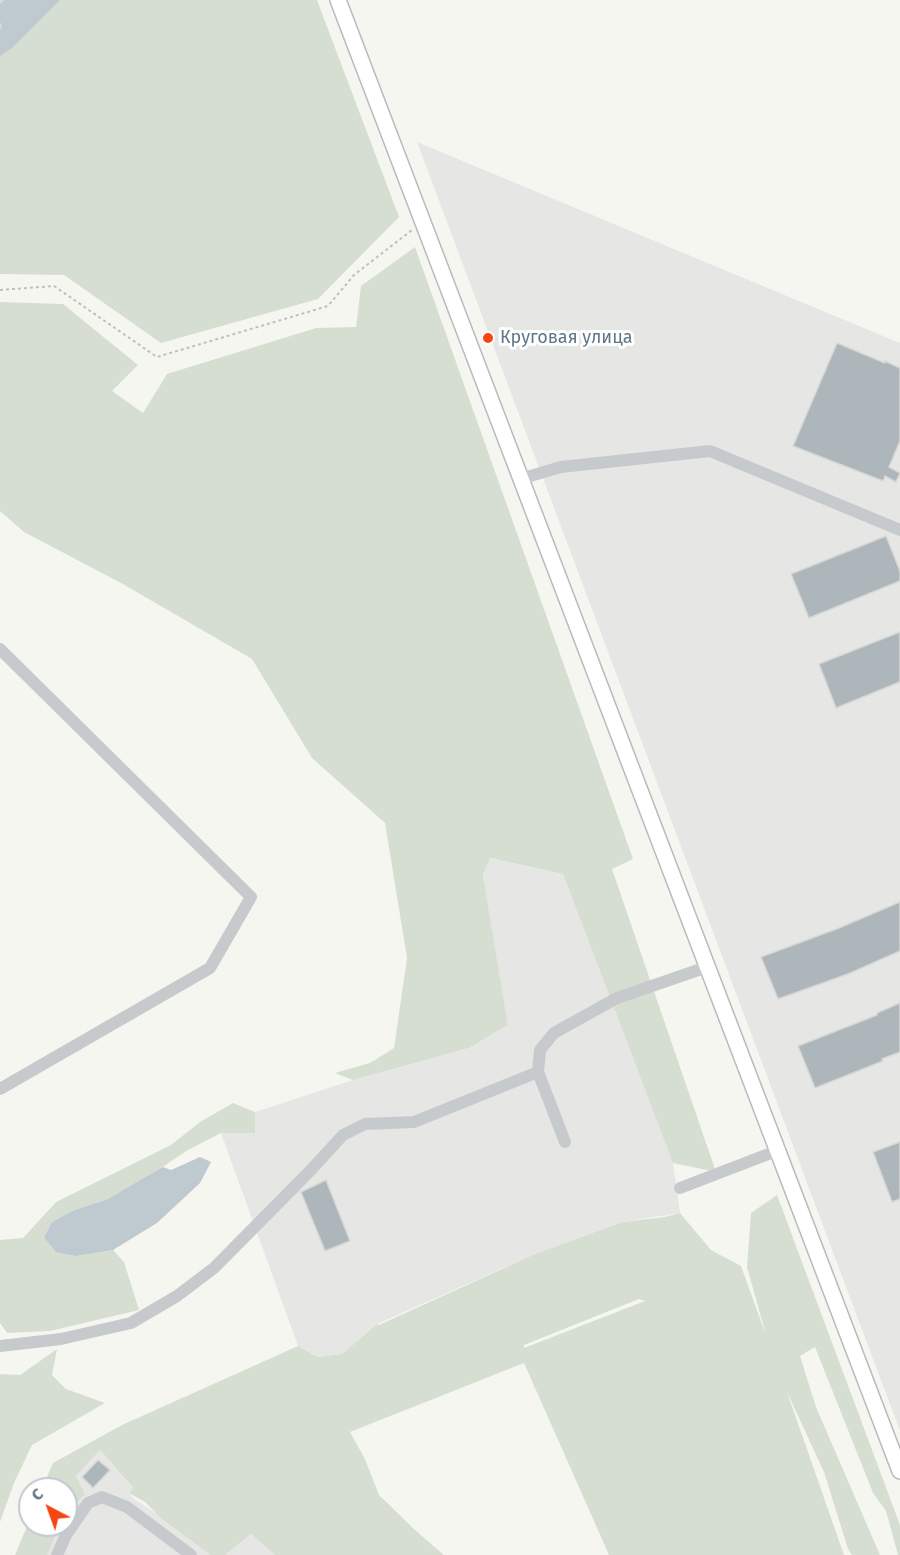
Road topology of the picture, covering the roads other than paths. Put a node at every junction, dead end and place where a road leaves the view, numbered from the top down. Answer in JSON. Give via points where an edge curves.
{"nodes":[{"id":1,"x":338,"y":0,"type":"edge"},
{"id":2,"x":520,"y":479,"type":"junction"},
{"id":3,"x":900,"y":530,"type":"edge"},
{"id":4,"x":0,"y":649,"type":"edge"},
{"id":5,"x":707,"y":967,"type":"junction"},
{"id":6,"x":538,"y":1072,"type":"junction"},
{"id":7,"x":0,"y":1089,"type":"edge"},
{"id":8,"x":565,"y":1142,"type":"dead end"},
{"id":9,"x":779,"y":1150,"type":"junction"},
{"id":10,"x":680,"y":1188,"type":"dead end"},
{"id":11,"x":0,"y":1346,"type":"edge"},
{"id":12,"x":897,"y":1451,"type":"edge"},
{"id":13,"x":900,"y":1471,"type":"edge"},
{"id":14,"x":57,"y":1555,"type":"edge"},
{"id":15,"x":191,"y":1555,"type":"edge"}],
"edges":[{"from":1,"to":2,"type":"main road"},
{"from":2,"to":3,"type":"street","via":[[561,467],[710,451]]},
{"from":2,"to":5,"type":"main road"},
{"from":4,"to":7,"type":"street","via":[[251,897],[210,968]]},
{"from":5,"to":6,"type":"street","via":[[617,998],[554,1033],[540,1050]]},
{"from":5,"to":9,"type":"main road"},
{"from":6,"to":8,"type":"street"},
{"from":6,"to":11,"type":"street","via":[[414,1122],[365,1124],[343,1135],[214,1268],[131,1323],[61,1339]]},
{"from":9,"to":10,"type":"street"},
{"from":9,"to":12,"type":"main road"},
{"from":12,"to":13,"type":"main road"},
{"from":14,"to":15,"type":"street","via":[[88,1503],[102,1497],[127,1507]]}]}
